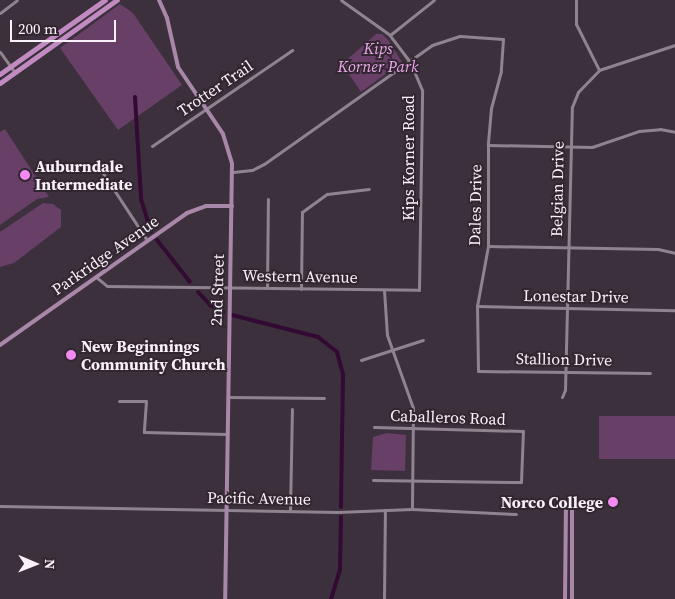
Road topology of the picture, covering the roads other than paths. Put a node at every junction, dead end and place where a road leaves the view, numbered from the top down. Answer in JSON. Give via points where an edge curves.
{"nodes":[{"id":1,"x":17,"y":0,"type":"edge"},
{"id":2,"x":105,"y":0,"type":"edge"},
{"id":3,"x":117,"y":0,"type":"edge"},
{"id":4,"x":159,"y":0,"type":"edge"},
{"id":5,"x":341,"y":0,"type":"edge"},
{"id":6,"x":434,"y":0,"type":"edge"},
{"id":7,"x":576,"y":0,"type":"edge"},
{"id":8,"x":0,"y":13,"type":"edge"},
{"id":9,"x":390,"y":35,"type":"junction"},
{"id":10,"x":675,"y":45,"type":"edge"},
{"id":11,"x":292,"y":50,"type":"dead end"},
{"id":12,"x":0,"y":52,"type":"edge"},
{"id":13,"x":410,"y":62,"type":"junction"},
{"id":14,"x":10,"y":67,"type":"junction"},
{"id":15,"x":599,"y":70,"type":"junction"},
{"id":16,"x":15,"y":73,"type":"junction"},
{"id":17,"x":0,"y":74,"type":"edge"},
{"id":18,"x":0,"y":83,"type":"edge"},
{"id":19,"x":206,"y":110,"type":"junction"},
{"id":20,"x":675,"y":132,"type":"edge"},
{"id":21,"x":488,"y":145,"type":"junction"},
{"id":22,"x":152,"y":146,"type":"dead end"},
{"id":23,"x":570,"y":147,"type":"junction"},
{"id":24,"x":98,"y":164,"type":"dead end"},
{"id":25,"x":233,"y":172,"type":"junction"},
{"id":26,"x":369,"y":189,"type":"dead end"},
{"id":27,"x":268,"y":199,"type":"dead end"},
{"id":28,"x":232,"y":206,"type":"junction"},
{"id":29,"x":147,"y":240,"type":"junction"},
{"id":30,"x":488,"y":246,"type":"junction"},
{"id":31,"x":568,"y":247,"type":"junction"},
{"id":32,"x":675,"y":253,"type":"edge"},
{"id":33,"x":96,"y":277,"type":"junction"},
{"id":34,"x":229,"y":288,"type":"junction"},
{"id":35,"x":267,"y":288,"type":"junction"},
{"id":36,"x":301,"y":289,"type":"junction"},
{"id":37,"x":384,"y":290,"type":"junction"},
{"id":38,"x":419,"y":290,"type":"joint"},
{"id":39,"x":477,"y":306,"type":"junction"},
{"id":40,"x":567,"y":308,"type":"junction"},
{"id":41,"x":675,"y":310,"type":"edge"},
{"id":42,"x":423,"y":340,"type":"dead end"},
{"id":43,"x":0,"y":345,"type":"edge"},
{"id":44,"x":394,"y":351,"type":"junction"},
{"id":45,"x":361,"y":360,"type":"dead end"},
{"id":46,"x":478,"y":371,"type":"joint"},
{"id":47,"x":566,"y":372,"type":"junction"},
{"id":48,"x":650,"y":373,"type":"dead end"},
{"id":49,"x":227,"y":397,"type":"junction"},
{"id":50,"x":562,"y":397,"type":"dead end"},
{"id":51,"x":324,"y":398,"type":"dead end"},
{"id":52,"x":119,"y":401,"type":"dead end"},
{"id":53,"x":292,"y":409,"type":"dead end"},
{"id":54,"x":374,"y":427,"type":"dead end"},
{"id":55,"x":412,"y":428,"type":"junction"},
{"id":56,"x":226,"y":434,"type":"junction"},
{"id":57,"x":373,"y":480,"type":"dead end"},
{"id":58,"x":411,"y":480,"type":"junction"},
{"id":59,"x":0,"y":506,"type":"edge"},
{"id":60,"x":412,"y":509,"type":"junction"},
{"id":61,"x":225,"y":510,"type":"junction"},
{"id":62,"x":385,"y":510,"type":"junction"},
{"id":63,"x":290,"y":511,"type":"junction"},
{"id":64,"x":516,"y":514,"type":"dead end"},
{"id":65,"x":225,"y":599,"type":"edge"},
{"id":66,"x":384,"y":599,"type":"edge"},
{"id":67,"x":564,"y":599,"type":"edge"},
{"id":68,"x":572,"y":599,"type":"edge"}],
"edges":[{"from":1,"to":8,"type":"street"},
{"from":2,"to":14,"type":"main road"},
{"from":3,"to":16,"type":"main road"},
{"from":4,"to":19,"type":"street","name":"2nd Street","via":[[167,18],[178,67]]},
{"from":5,"to":9,"type":"street","name":"Kips Korner Road"},
{"from":6,"to":9,"type":"street"},
{"from":7,"to":15,"type":"street","via":[[576,24]]},
{"from":9,"to":13,"type":"street","name":"Kips Korner Road"},
{"from":10,"to":15,"type":"street","name":"Belgian Drive"},
{"from":11,"to":19,"type":"street","name":"Trotter Trail"},
{"from":12,"to":14,"type":"street"},
{"from":13,"to":21,"type":"street","name":"Dales Drive","via":[[432,45],[460,36],[503,39],[501,71],[491,108]]},
{"from":13,"to":25,"type":"street","via":[[264,164],[252,170]]},
{"from":13,"to":38,"type":"street","name":"Kips Korner Road","via":[[422,90],[423,107]]},
{"from":14,"to":16,"type":"street"},
{"from":14,"to":17,"type":"main road"},
{"from":15,"to":23,"type":"street","name":"Belgian Drive","via":[[578,92],[572,107]]},
{"from":16,"to":18,"type":"main road"},
{"from":19,"to":22,"type":"street","name":"Trotter Trail"},
{"from":19,"to":25,"type":"street","name":"2nd Street","via":[[227,142]]},
{"from":20,"to":23,"type":"street","via":[[639,130],[592,147]]},
{"from":21,"to":23,"type":"street"},
{"from":21,"to":30,"type":"street","name":"Dales Drive"},
{"from":23,"to":31,"type":"street","name":"Belgian Drive"},
{"from":24,"to":29,"type":"street"},
{"from":25,"to":28,"type":"street","name":"2nd Street"},
{"from":26,"to":36,"type":"street","via":[[328,194],[302,212]]},
{"from":27,"to":35,"type":"street"},
{"from":28,"to":29,"type":"street","name":"Parkridge Avenue","via":[[206,206],[193,210]]},
{"from":28,"to":34,"type":"street","name":"2nd Street"},
{"from":29,"to":33,"type":"street","name":"Parkridge Avenue"},
{"from":30,"to":31,"type":"street"},
{"from":30,"to":39,"type":"street","name":"Dales Drive"},
{"from":31,"to":32,"type":"street","via":[[658,249]]},
{"from":31,"to":40,"type":"street","name":"Belgian Drive"},
{"from":33,"to":34,"type":"street","name":"Western Avenue","via":[[107,286]]},
{"from":33,"to":43,"type":"street","name":"Parkridge Avenue"},
{"from":34,"to":35,"type":"street","name":"Western Avenue"},
{"from":34,"to":49,"type":"street","name":"2nd Street"},
{"from":35,"to":36,"type":"street","name":"Western Avenue"},
{"from":36,"to":37,"type":"street","name":"Western Avenue"},
{"from":37,"to":38,"type":"street","name":"Western Avenue"},
{"from":37,"to":44,"type":"street","via":[[384,318]]},
{"from":39,"to":40,"type":"street","name":"Lonestar Drive"},
{"from":39,"to":46,"type":"street","name":"Dales Drive"},
{"from":40,"to":41,"type":"street","name":"Lonestar Drive"},
{"from":40,"to":47,"type":"street","name":"Belgian Drive"},
{"from":42,"to":44,"type":"street"},
{"from":44,"to":45,"type":"street"},
{"from":44,"to":55,"type":"street","via":[[413,408]]},
{"from":46,"to":47,"type":"street","name":"Stallion Drive"},
{"from":47,"to":48,"type":"street","name":"Stallion Drive"},
{"from":47,"to":50,"type":"street","name":"Belgian Drive"},
{"from":49,"to":51,"type":"street"},
{"from":49,"to":56,"type":"street","name":"2nd Street"},
{"from":52,"to":56,"type":"street","via":[[146,401],[144,432]]},
{"from":53,"to":63,"type":"street"},
{"from":54,"to":55,"type":"street","name":"Caballeros Road"},
{"from":55,"to":58,"type":"street"},
{"from":55,"to":58,"type":"street","name":"Caballeros Road","via":[[523,431],[522,482]]},
{"from":56,"to":61,"type":"street","name":"2nd Street"},
{"from":57,"to":58,"type":"street"},
{"from":58,"to":60,"type":"street"},
{"from":59,"to":61,"type":"street","name":"Pacific Avenue"},
{"from":60,"to":62,"type":"street","name":"Pacific Avenue"},
{"from":60,"to":64,"type":"street","name":"Pacific Avenue"},
{"from":61,"to":63,"type":"street","name":"Pacific Avenue"},
{"from":61,"to":65,"type":"street","name":"2nd Street"},
{"from":62,"to":63,"type":"street","name":"Pacific Avenue"},
{"from":62,"to":66,"type":"street"},
{"from":67,"to":68,"type":"street","via":[[566,510],[572,499]]}]}
